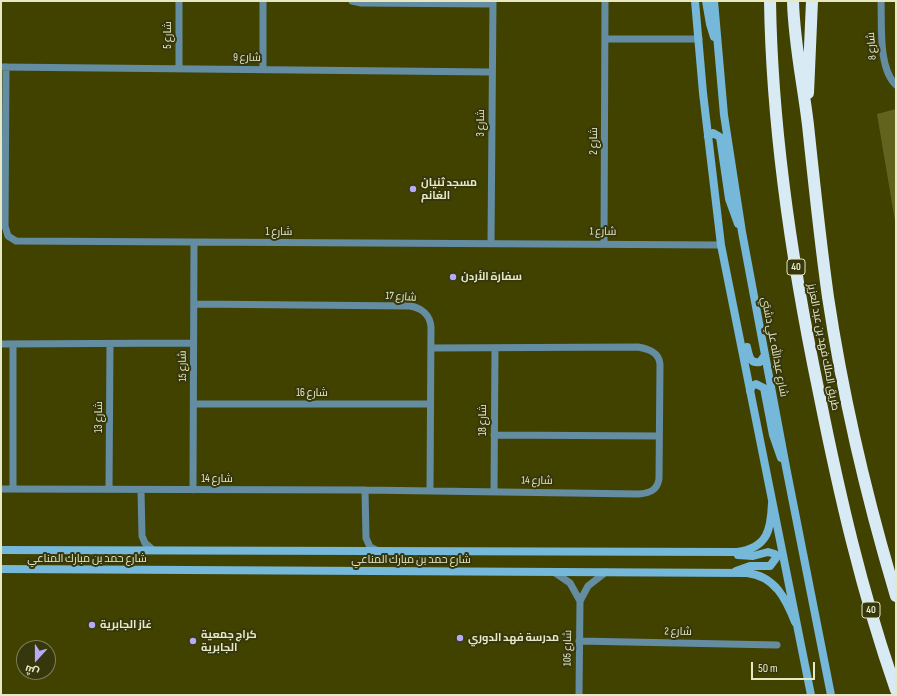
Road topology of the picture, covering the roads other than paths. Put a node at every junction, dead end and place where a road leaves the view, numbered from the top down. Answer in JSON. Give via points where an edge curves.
{"nodes":[{"id":1,"x":178,"y":1,"type":"edge"},
{"id":2,"x":262,"y":1,"type":"edge"},
{"id":3,"x":352,"y":1,"type":"edge"},
{"id":4,"x":605,"y":1,"type":"edge"},
{"id":5,"x":695,"y":1,"type":"edge"},
{"id":6,"x":706,"y":1,"type":"edge"},
{"id":7,"x":714,"y":1,"type":"edge"},
{"id":8,"x":770,"y":1,"type":"edge"},
{"id":9,"x":793,"y":1,"type":"edge"},
{"id":10,"x":812,"y":1,"type":"edge"},
{"id":11,"x":881,"y":1,"type":"edge"},
{"id":12,"x":493,"y":3,"type":"edge"},
{"id":13,"x":605,"y":39,"type":"junction"},
{"id":14,"x":698,"y":39,"type":"junction"},
{"id":15,"x":718,"y":43,"type":"junction"},
{"id":16,"x":4,"y":68,"type":"edge"},
{"id":17,"x":179,"y":68,"type":"junction"},
{"id":18,"x":263,"y":69,"type":"junction"},
{"id":19,"x":492,"y":72,"type":"junction"},
{"id":20,"x":896,"y":85,"type":"edge"},
{"id":21,"x":807,"y":123,"type":"junction"},
{"id":22,"x":708,"y":137,"type":"junction"},
{"id":23,"x":742,"y":232,"type":"junction"},
{"id":24,"x":194,"y":242,"type":"junction"},
{"id":25,"x":491,"y":243,"type":"junction"},
{"id":26,"x":604,"y":243,"type":"junction"},
{"id":27,"x":721,"y":245,"type":"junction"},
{"id":28,"x":733,"y":301,"type":"junction"},
{"id":29,"x":194,"y":304,"type":"junction"},
{"id":30,"x":193,"y":343,"type":"junction"},
{"id":31,"x":1,"y":344,"type":"edge"},
{"id":32,"x":13,"y":344,"type":"junction"},
{"id":33,"x":110,"y":344,"type":"junction"},
{"id":34,"x":431,"y":348,"type":"junction"},
{"id":35,"x":495,"y":348,"type":"junction"},
{"id":36,"x":765,"y":355,"type":"junction"},
{"id":37,"x":750,"y":391,"type":"junction"},
{"id":38,"x":194,"y":404,"type":"junction"},
{"id":39,"x":430,"y":404,"type":"junction"},
{"id":40,"x":494,"y":435,"type":"junction"},
{"id":41,"x":659,"y":436,"type":"junction"},
{"id":42,"x":786,"y":467,"type":"junction"},
{"id":43,"x":1,"y":489,"type":"edge"},
{"id":44,"x":12,"y":489,"type":"junction"},
{"id":45,"x":110,"y":490,"type":"junction"},
{"id":46,"x":141,"y":490,"type":"junction"},
{"id":47,"x":193,"y":490,"type":"junction"},
{"id":48,"x":365,"y":490,"type":"junction"},
{"id":49,"x":430,"y":491,"type":"junction"},
{"id":50,"x":494,"y":492,"type":"junction"},
{"id":51,"x":772,"y":503,"type":"junction"},
{"id":52,"x":142,"y":536,"type":"junction"},
{"id":53,"x":366,"y":538,"type":"junction"},
{"id":54,"x":1,"y":550,"type":"edge"},
{"id":55,"x":131,"y":550,"type":"junction"},
{"id":56,"x":153,"y":550,"type":"junction"},
{"id":57,"x":353,"y":551,"type":"junction"},
{"id":58,"x":378,"y":551,"type":"junction"},
{"id":59,"x":726,"y":553,"type":"junction"},
{"id":60,"x":1,"y":569,"type":"edge"},
{"id":61,"x":553,"y":572,"type":"junction"},
{"id":62,"x":606,"y":572,"type":"junction"},
{"id":63,"x":733,"y":572,"type":"junction"},
{"id":64,"x":896,"y":596,"type":"edge"},
{"id":65,"x":580,"y":601,"type":"junction"},
{"id":66,"x":795,"y":622,"type":"junction"},
{"id":67,"x":579,"y":641,"type":"junction"},
{"id":68,"x":777,"y":645,"type":"dead end"},
{"id":69,"x":896,"y":690,"type":"edge"},
{"id":70,"x":579,"y":695,"type":"edge"},
{"id":71,"x":811,"y":695,"type":"edge"},
{"id":72,"x":831,"y":695,"type":"edge"}],
"edges":[{"from":1,"to":17,"type":"street","name":"شارع 5"},
{"from":2,"to":18,"type":"street"},
{"from":3,"to":12,"type":"street","name":"شارع 3"},
{"from":4,"to":13,"type":"street","name":"شارع 2"},
{"from":5,"to":14,"type":"main road"},
{"from":6,"to":15,"type":"main road","via":[[710,24]]},
{"from":7,"to":15,"type":"main road","name":"شارع عبدالله علي دشتي"},
{"from":8,"to":69,"type":"highway","name":"طريق الملك فهد بن عبد العزيز","number":"40","via":[[771,49],[782,173],[802,309],[848,530]]},
{"from":9,"to":21,"type":"highway","name":"طريق الملك فهد بن عبد العزيز","via":[[794,34]]},
{"from":10,"to":21,"type":"highway"},
{"from":11,"to":20,"type":"street","name":"شارع 8","via":[[884,65]]},
{"from":12,"to":19,"type":"street","name":"شارع 3"},
{"from":13,"to":14,"type":"street"},
{"from":13,"to":26,"type":"street","name":"شارع 2"},
{"from":14,"to":22,"type":"main road"},
{"from":15,"to":23,"type":"main road","name":"شارع عبدالله علي دشتي","via":[[725,123]]},
{"from":16,"to":17,"type":"street","name":"شارع 9"},
{"from":16,"to":24,"type":"street","name":"شارع 1","via":[[5,226],[10,238],[25,242]]},
{"from":17,"to":18,"type":"street","name":"شارع 9"},
{"from":18,"to":19,"type":"street","name":"شارع 9"},
{"from":19,"to":25,"type":"street","name":"شارع 3"},
{"from":21,"to":64,"type":"highway","name":"طريق الملك فهد بن عبد العزيز","via":[[830,305],[855,439]]},
{"from":22,"to":23,"type":"main road","via":[[715,133],[720,137],[729,199]]},
{"from":22,"to":27,"type":"main road"},
{"from":23,"to":36,"type":"main road","name":"شارع عبدالله علي دشتي"},
{"from":24,"to":25,"type":"street","name":"شارع 1"},
{"from":24,"to":29,"type":"street","name":"شارع 15"},
{"from":25,"to":26,"type":"street","name":"شارع 1"},
{"from":26,"to":27,"type":"street","name":"شارع 1"},
{"from":27,"to":28,"type":"main road"},
{"from":28,"to":36,"type":"main road","via":[[742,322],[750,359],[756,363],[760,362]]},
{"from":28,"to":37,"type":"main road"},
{"from":29,"to":30,"type":"street","name":"شارع 15"},
{"from":29,"to":34,"type":"street","name":"شارع 17","via":[[416,307],[425,312],[430,322]]},
{"from":30,"to":33,"type":"street"},
{"from":30,"to":38,"type":"street","name":"شارع 15"},
{"from":31,"to":32,"type":"street"},
{"from":32,"to":33,"type":"street"},
{"from":32,"to":44,"type":"street"},
{"from":33,"to":45,"type":"street","name":"شارع 13"},
{"from":34,"to":35,"type":"street","name":"شارع 14"},
{"from":34,"to":39,"type":"street","name":"شارع 17"},
{"from":35,"to":40,"type":"street","name":"شارع 18"},
{"from":35,"to":41,"type":"street","name":"شارع 14","via":[[638,348],[651,351],[660,362]]},
{"from":36,"to":42,"type":"main road","name":"شارع عبدالله علي دشتي"},
{"from":37,"to":42,"type":"main road","via":[[756,384],[764,388],[775,443]]},
{"from":37,"to":51,"type":"main road"},
{"from":38,"to":39,"type":"street","name":"شارع 16"},
{"from":38,"to":47,"type":"street","name":"شارع 15"},
{"from":39,"to":49,"type":"street","name":"شارع 17"},
{"from":40,"to":41,"type":"street"},
{"from":40,"to":50,"type":"street","name":"شارع 18"},
{"from":41,"to":50,"type":"street","name":"شارع 14","via":[[658,482],[656,488],[650,492]]},
{"from":42,"to":72,"type":"main road","name":"شارع عبدالله علي دشتي"},
{"from":43,"to":44,"type":"street","name":"شارع 14"},
{"from":44,"to":45,"type":"street","name":"شارع 14"},
{"from":45,"to":46,"type":"street","name":"شارع 14"},
{"from":46,"to":47,"type":"street","name":"شارع 14"},
{"from":46,"to":52,"type":"street"},
{"from":47,"to":48,"type":"street","name":"شارع 14"},
{"from":48,"to":49,"type":"street","name":"شارع 14"},
{"from":48,"to":53,"type":"street"},
{"from":49,"to":50,"type":"street","name":"شارع 14"},
{"from":51,"to":59,"type":"main road","name":"شارع حمد بن مبارك المناعي","via":[[770,526],[763,540],[747,550]]},
{"from":51,"to":66,"type":"main road"},
{"from":52,"to":55,"type":"street","via":[[137,546]]},
{"from":52,"to":56,"type":"street"},
{"from":53,"to":57,"type":"street","via":[[361,546]]},
{"from":53,"to":58,"type":"street","via":[[370,547]]},
{"from":54,"to":55,"type":"main road","name":"شارع حمد بن مبارك المناعي"},
{"from":55,"to":56,"type":"main road","name":"شارع حمد بن مبارك المناعي"},
{"from":56,"to":57,"type":"main road","name":"شارع حمد بن مبارك المناعي"},
{"from":57,"to":58,"type":"main road","name":"شارع حمد بن مبارك المناعي"},
{"from":58,"to":59,"type":"main road","name":"شارع حمد بن مبارك المناعي"},
{"from":59,"to":63,"type":"main road","via":[[753,556],[769,552],[776,556],[776,560],[770,566],[750,566]]},
{"from":60,"to":61,"type":"main road","name":"شارع حمد بن مبارك المناعي"},
{"from":61,"to":62,"type":"main road","name":"شارع حمد بن مبارك المناعي"},
{"from":61,"to":65,"type":"street","via":[[570,583]]},
{"from":62,"to":63,"type":"main road","name":"شارع حمد بن مبارك المناعي"},
{"from":62,"to":65,"type":"street","via":[[592,582]]},
{"from":63,"to":66,"type":"main road","name":"شارع حمد بن مبارك المناعي","via":[[757,575],[774,585],[782,594]]},
{"from":65,"to":67,"type":"street","name":"شارع 105"},
{"from":66,"to":71,"type":"main road"},
{"from":67,"to":68,"type":"street","name":"شارع 2"},
{"from":67,"to":70,"type":"street","name":"شارع 105"}]}
